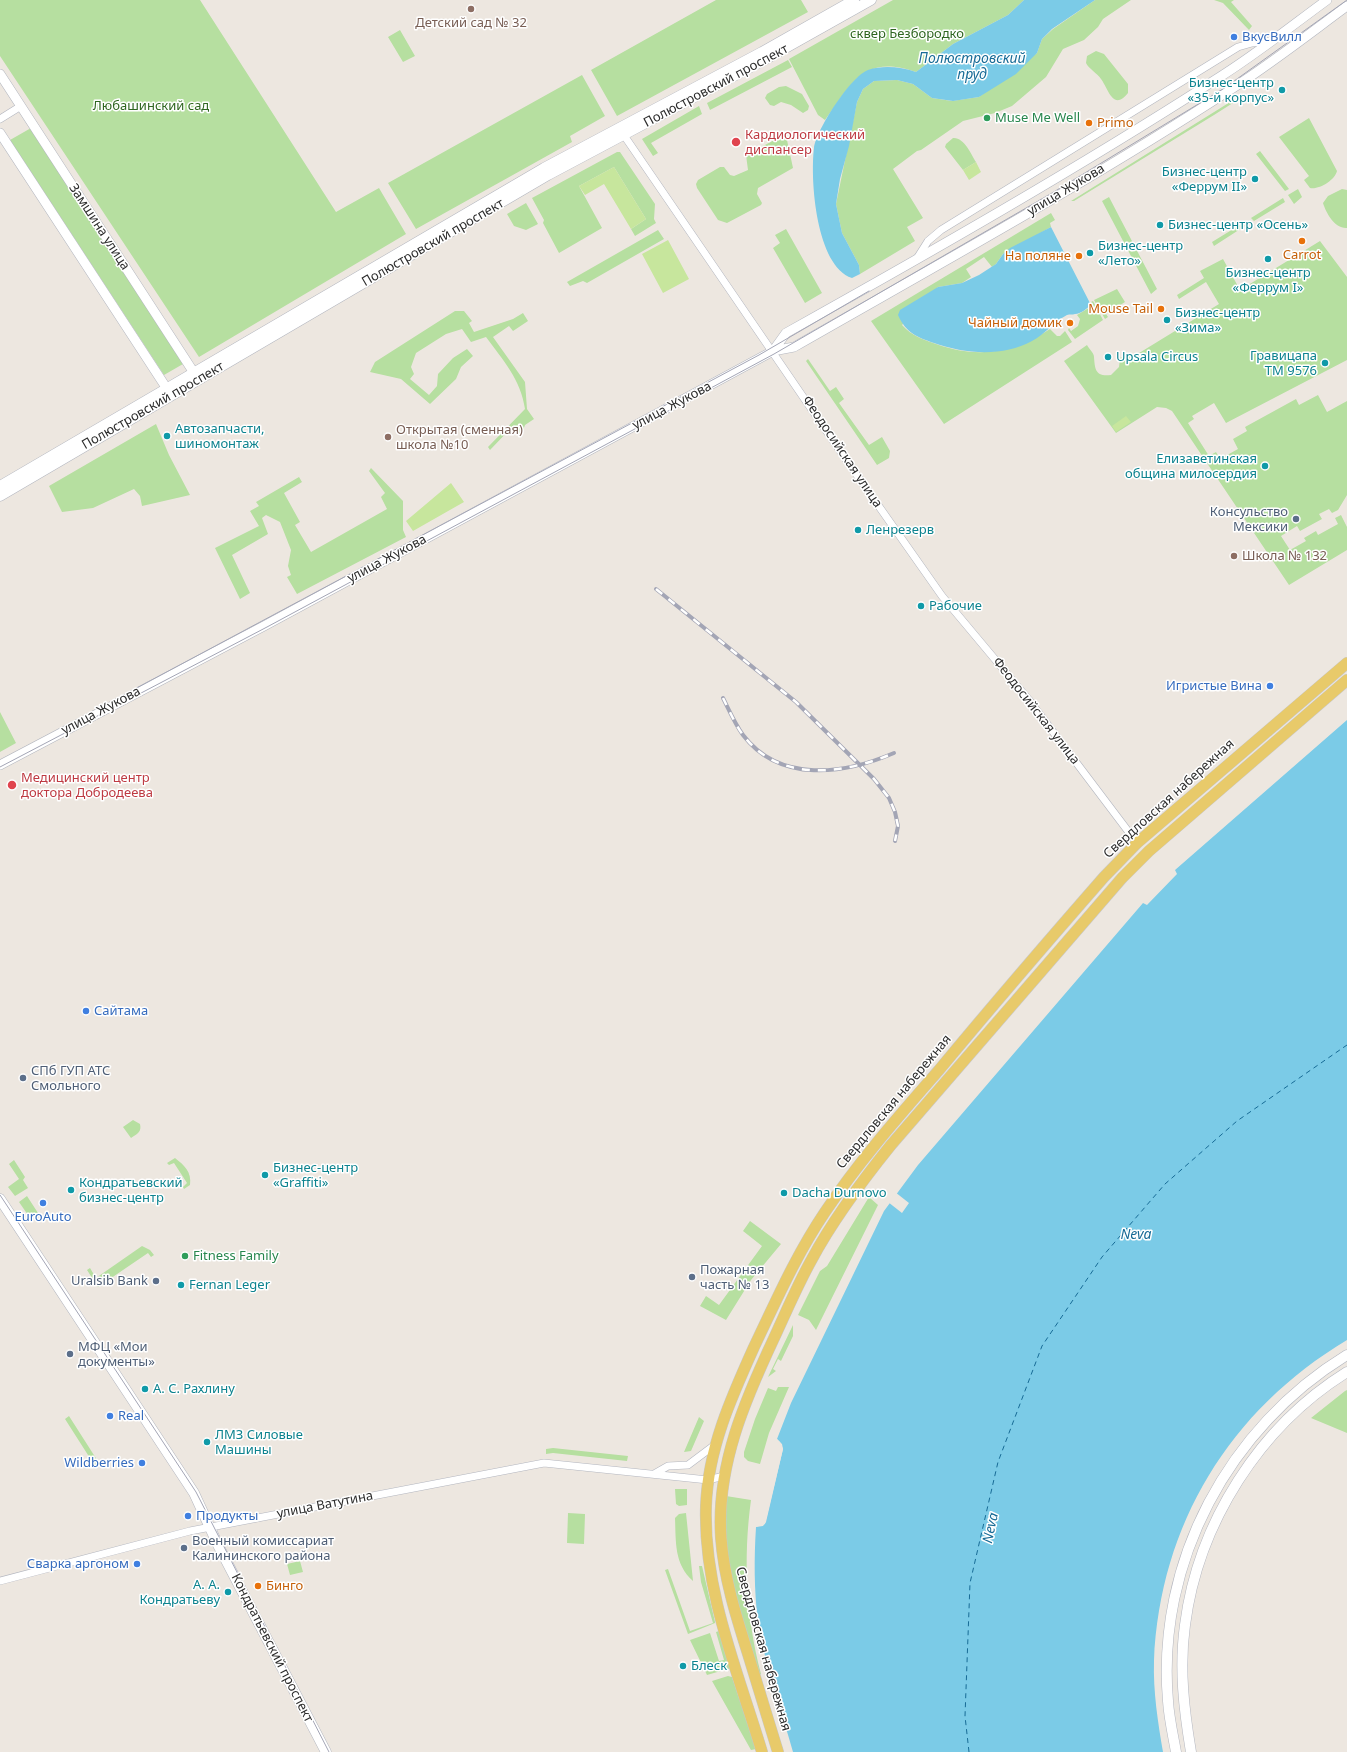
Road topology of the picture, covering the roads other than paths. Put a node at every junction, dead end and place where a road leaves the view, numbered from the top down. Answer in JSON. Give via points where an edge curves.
{"nodes":[{"id":1,"x":854,"y":0,"type":"edge"},
{"id":2,"x":872,"y":0,"type":"edge"},
{"id":3,"x":1327,"y":0,"type":"edge"},
{"id":4,"x":1347,"y":6,"type":"edge"},
{"id":5,"x":1270,"y":41,"type":"junction"},
{"id":6,"x":0,"y":74,"type":"edge"},
{"id":7,"x":21,"y":106,"type":"junction"},
{"id":8,"x":0,"y":119,"type":"edge"},
{"id":9,"x":621,"y":131,"type":"junction"},
{"id":10,"x":0,"y":133,"type":"edge"},
{"id":11,"x":915,"y":261,"type":"junction"},
{"id":12,"x":772,"y":351,"type":"junction"},
{"id":13,"x":196,"y":376,"type":"junction"},
{"id":14,"x":169,"y":392,"type":"junction"},
{"id":15,"x":0,"y":486,"type":"edge"},
{"id":16,"x":0,"y":496,"type":"edge"},
{"id":17,"x":1347,"y":663,"type":"edge"},
{"id":18,"x":1347,"y":680,"type":"edge"},
{"id":19,"x":0,"y":764,"type":"edge"},
{"id":20,"x":1137,"y":843,"type":"junction"},
{"id":21,"x":0,"y":1199,"type":"edge"},
{"id":22,"x":1347,"y":1355,"type":"edge"},
{"id":23,"x":1347,"y":1372,"type":"edge"},
{"id":24,"x":716,"y":1444,"type":"junction"},
{"id":25,"x":654,"y":1474,"type":"junction"},
{"id":26,"x":724,"y":1476,"type":"junction"},
{"id":27,"x":708,"y":1480,"type":"junction"},
{"id":28,"x":210,"y":1527,"type":"junction"},
{"id":29,"x":0,"y":1581,"type":"edge"},
{"id":30,"x":326,"y":1752,"type":"edge"},
{"id":31,"x":762,"y":1752,"type":"edge"},
{"id":32,"x":778,"y":1752,"type":"edge"},
{"id":33,"x":1176,"y":1752,"type":"edge"},
{"id":34,"x":1191,"y":1752,"type":"edge"}],
"edges":[{"from":1,"to":9,"type":"main road","name":"Полюстровский проспект"},
{"from":2,"to":9,"type":"main road","name":"Полюстровский проспект","via":[[766,59]]},
{"from":3,"to":5,"type":"street","name":"улица Жукова"},
{"from":4,"to":12,"type":"street","name":"улица Жукова","via":[[1234,88],[1055,198],[794,347]]},
{"from":5,"to":11,"type":"street","name":"улица Жукова","via":[[1210,84]]},
{"from":5,"to":11,"type":"street","via":[[1238,47],[941,230],[928,240]]},
{"from":6,"to":7,"type":"street","name":"Замшина улица"},
{"from":7,"to":8,"type":"street"},
{"from":7,"to":13,"type":"street","name":"Замшина улица"},
{"from":9,"to":12,"type":"street","name":"Феодосийская улица"},
{"from":9,"to":13,"type":"main road","name":"Полюстровский проспект","via":[[542,179]]},
{"from":10,"to":14,"type":"street"},
{"from":11,"to":12,"type":"street","name":"улица Жукова","via":[[786,333]]},
{"from":12,"to":19,"type":"street","name":"улица Жукова","via":[[264,626]]},
{"from":12,"to":20,"type":"street","name":"Феодосийская улица","via":[[942,596],[1029,700]]},
{"from":13,"to":14,"type":"main road","name":"Полюстровский проспект"},
{"from":14,"to":15,"type":"main road","name":"Полюстровский проспект"},
{"from":14,"to":16,"type":"main road","name":"Полюстровский проспект"},
{"from":17,"to":20,"type":"main road","name":"Свердловская набережная"},
{"from":18,"to":26,"type":"main road","name":"Свердловская набережная","via":[[1149,851],[1122,878],[865,1177],[834,1221],[812,1259],[758,1372],[739,1418]]},
{"from":20,"to":24,"type":"main road","name":"Свердловская набережная","via":[[1056,932],[882,1137],[824,1212],[784,1283],[730,1402]]},
{"from":21,"to":28,"type":"main road","name":"Кондратьевский проспект","via":[[194,1494]]},
{"from":22,"to":33,"type":"main road","via":[[1300,1388],[1253,1434],[1216,1488],[1200,1518],[1176,1588],[1170,1625],[1168,1701]]},
{"from":23,"to":34,"type":"main road","via":[[1309,1400],[1265,1444],[1245,1471],[1215,1524],[1191,1591],[1185,1625],[1182,1662],[1183,1701]]},
{"from":24,"to":25,"type":"street","via":[[688,1465],[668,1466]]},
{"from":24,"to":27,"type":"main road","name":"Свердловская набережная"},
{"from":25,"to":27,"type":"street","name":"улица Ватутина"},
{"from":25,"to":28,"type":"street","name":"улица Ватутина","via":[[544,1463]]},
{"from":26,"to":27,"type":"street","name":"улица Ватутина"},
{"from":26,"to":32,"type":"main road","name":"Свердловская набережная","via":[[721,1537],[724,1567],[732,1603]]},
{"from":27,"to":31,"type":"main road","name":"Свердловская набережная","via":[[706,1508],[709,1570],[722,1624]]},
{"from":28,"to":29,"type":"street","name":"улица Ватутина"},
{"from":28,"to":30,"type":"main road","name":"Кондратьевский проспект"}]}
